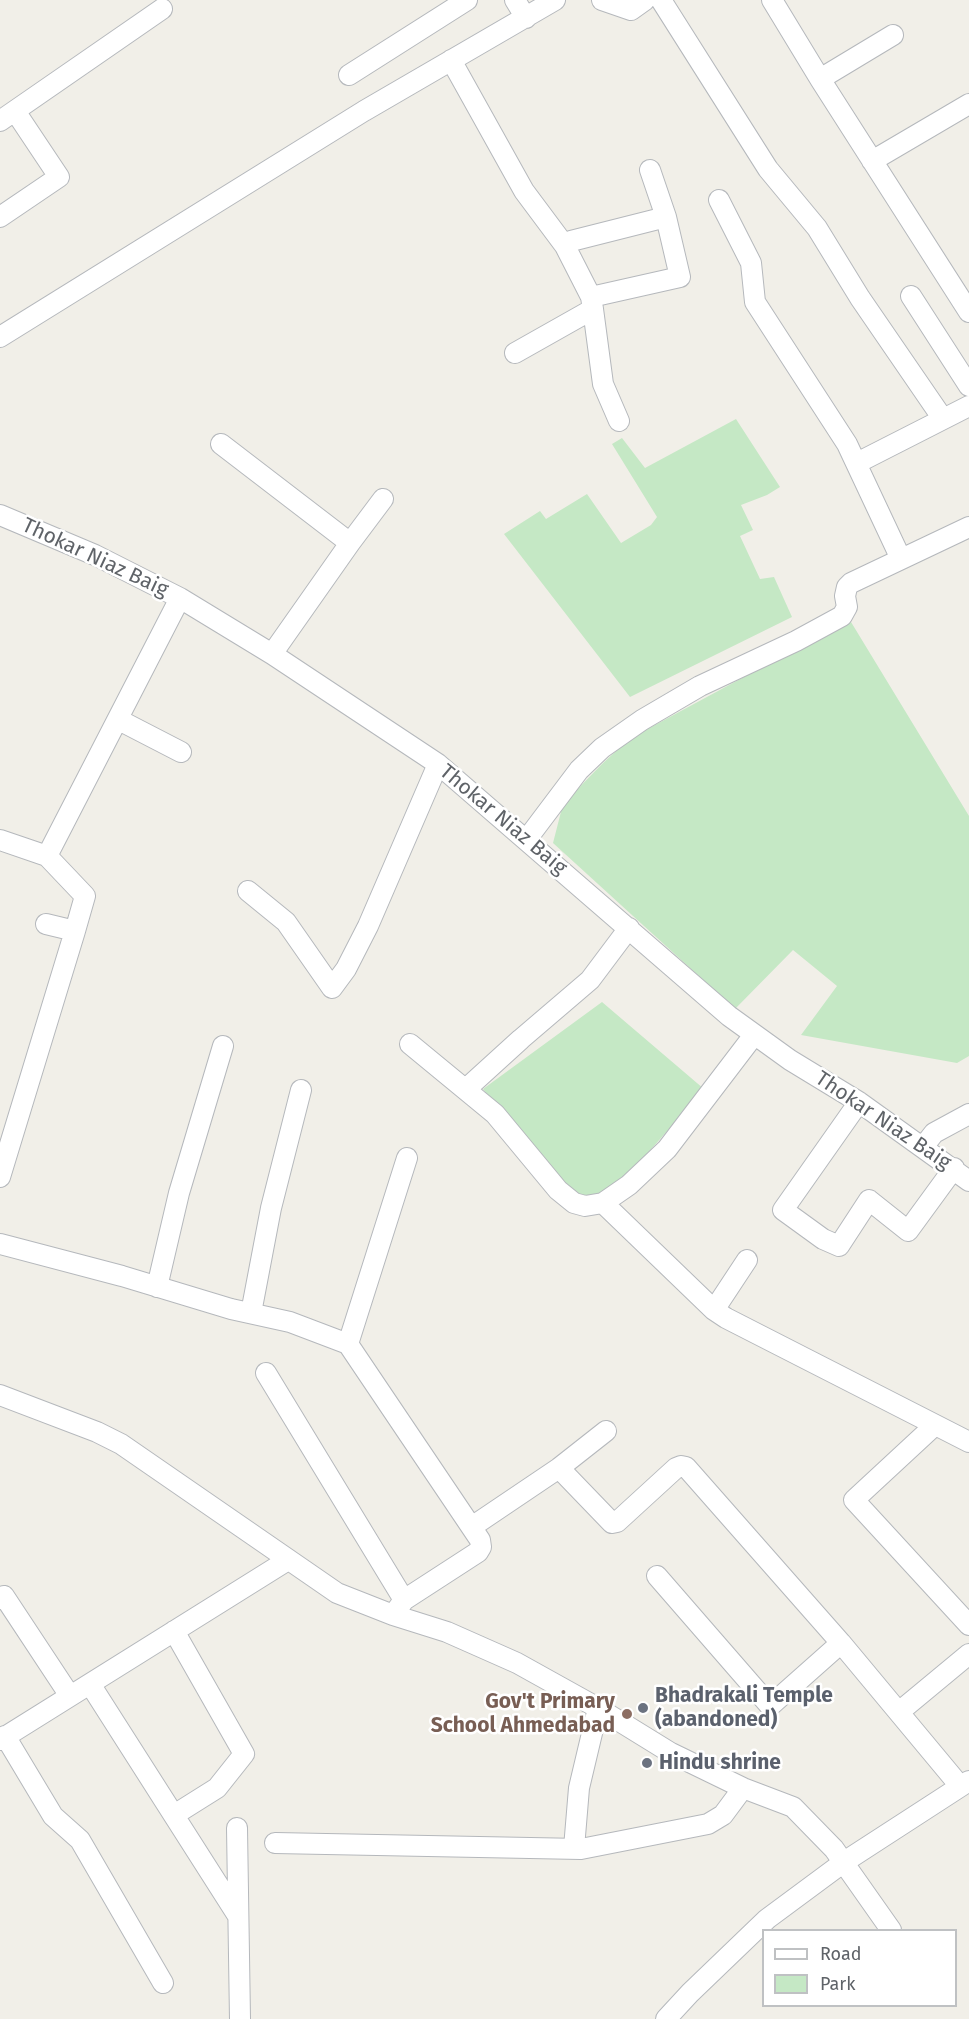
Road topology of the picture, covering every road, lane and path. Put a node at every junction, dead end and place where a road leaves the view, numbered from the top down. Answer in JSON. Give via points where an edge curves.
{"nodes":[{"id":1,"x":467,"y":0,"type":"edge"},
{"id":2,"x":476,"y":0,"type":"edge"},
{"id":3,"x":481,"y":0,"type":"edge"},
{"id":4,"x":515,"y":0,"type":"edge"},
{"id":5,"x":555,"y":0,"type":"edge"},
{"id":6,"x":602,"y":0,"type":"edge"},
{"id":7,"x":645,"y":0,"type":"edge"},
{"id":8,"x":661,"y":0,"type":"edge"},
{"id":9,"x":772,"y":0,"type":"edge"},
{"id":10,"x":162,"y":9,"type":"dead end"},
{"id":11,"x":526,"y":18,"type":"junction"},
{"id":12,"x":893,"y":35,"type":"dead end"},
{"id":13,"x":451,"y":60,"type":"junction"},
{"id":14,"x":349,"y":75,"type":"dead end"},
{"id":15,"x":820,"y":79,"type":"junction"},
{"id":16,"x":969,"y":104,"type":"edge"},
{"id":17,"x":7,"y":116,"type":"edge"},
{"id":18,"x":872,"y":161,"type":"junction"},
{"id":19,"x":650,"y":170,"type":"dead end"},
{"id":20,"x":718,"y":200,"type":"dead end"},
{"id":21,"x":0,"y":217,"type":"edge"},
{"id":22,"x":666,"y":217,"type":"junction"},
{"id":23,"x":565,"y":246,"type":"junction"},
{"id":24,"x":911,"y":296,"type":"dead end"},
{"id":25,"x":592,"y":303,"type":"junction"},
{"id":26,"x":969,"y":312,"type":"edge"},
{"id":27,"x":0,"y":337,"type":"edge"},
{"id":28,"x":515,"y":353,"type":"dead end"},
{"id":29,"x":969,"y":386,"type":"edge"},
{"id":30,"x":969,"y":406,"type":"edge"},
{"id":31,"x":944,"y":419,"type":"junction"},
{"id":32,"x":619,"y":421,"type":"dead end"},
{"id":33,"x":221,"y":444,"type":"dead end"},
{"id":34,"x":857,"y":463,"type":"junction"},
{"id":35,"x":383,"y":500,"type":"dead end"},
{"id":36,"x":0,"y":515,"type":"edge"},
{"id":37,"x":969,"y":527,"type":"edge"},
{"id":38,"x":350,"y":543,"type":"junction"},
{"id":39,"x":901,"y":559,"type":"junction"},
{"id":40,"x":180,"y":598,"type":"junction"},
{"id":41,"x":272,"y":654,"type":"junction"},
{"id":42,"x":119,"y":720,"type":"junction"},
{"id":43,"x":181,"y":752,"type":"dead end"},
{"id":44,"x":438,"y":764,"type":"junction"},
{"id":45,"x":527,"y":839,"type":"junction"},
{"id":46,"x":0,"y":840,"type":"edge"},
{"id":47,"x":47,"y":856,"type":"junction"},
{"id":48,"x":248,"y":891,"type":"dead end"},
{"id":49,"x":46,"y":924,"type":"dead end"},
{"id":50,"x":629,"y":928,"type":"junction"},
{"id":51,"x":75,"y":931,"type":"junction"},
{"id":52,"x":754,"y":1035,"type":"junction"},
{"id":53,"x":410,"y":1044,"type":"dead end"},
{"id":54,"x":224,"y":1046,"type":"dead end"},
{"id":55,"x":466,"y":1089,"type":"junction"},
{"id":56,"x":301,"y":1090,"type":"dead end"},
{"id":57,"x":860,"y":1102,"type":"junction"},
{"id":58,"x":969,"y":1114,"type":"edge"},
{"id":59,"x":923,"y":1147,"type":"junction"},
{"id":60,"x":407,"y":1158,"type":"dead end"},
{"id":61,"x":961,"y":1175,"type":"edge"},
{"id":62,"x":0,"y":1177,"type":"edge"},
{"id":63,"x":603,"y":1203,"type":"junction"},
{"id":64,"x":0,"y":1245,"type":"edge"},
{"id":65,"x":747,"y":1260,"type":"dead end"},
{"id":66,"x":157,"y":1287,"type":"junction"},
{"id":67,"x":714,"y":1310,"type":"junction"},
{"id":68,"x":251,"y":1313,"type":"junction"},
{"id":69,"x":348,"y":1344,"type":"junction"},
{"id":70,"x":266,"y":1373,"type":"dead end"},
{"id":71,"x":0,"y":1395,"type":"edge"},
{"id":72,"x":935,"y":1425,"type":"junction"},
{"id":73,"x":606,"y":1431,"type":"dead end"},
{"id":74,"x":969,"y":1442,"type":"edge"},
{"id":75,"x":560,"y":1468,"type":"junction"},
{"id":76,"x":472,"y":1526,"type":"junction"},
{"id":77,"x":288,"y":1560,"type":"junction"},
{"id":78,"x":657,"y":1576,"type":"dead end"},
{"id":79,"x":0,"y":1599,"type":"edge"},
{"id":80,"x":398,"y":1608,"type":"junction"},
{"id":81,"x":969,"y":1625,"type":"edge"},
{"id":82,"x":174,"y":1631,"type":"junction"},
{"id":83,"x":841,"y":1643,"type":"junction"},
{"id":84,"x":969,"y":1654,"type":"edge"},
{"id":85,"x":90,"y":1684,"type":"junction"},
{"id":86,"x":70,"y":1696,"type":"junction"},
{"id":87,"x":598,"y":1708,"type":"junction"},
{"id":88,"x":899,"y":1712,"type":"junction"},
{"id":89,"x":3,"y":1738,"type":"edge"},
{"id":90,"x":965,"y":1784,"type":"edge"},
{"id":91,"x":742,"y":1788,"type":"junction"},
{"id":92,"x":174,"y":1815,"type":"junction"},
{"id":93,"x":237,"y":1828,"type":"dead end"},
{"id":94,"x":274,"y":1843,"type":"dead end"},
{"id":95,"x":573,"y":1848,"type":"junction"},
{"id":96,"x":844,"y":1862,"type":"junction"},
{"id":97,"x":238,"y":1916,"type":"junction"},
{"id":98,"x":890,"y":1929,"type":"edge"},
{"id":99,"x":163,"y":1983,"type":"dead end"},
{"id":100,"x":240,"y":2019,"type":"edge"},
{"id":101,"x":666,"y":2019,"type":"edge"}],
"edges":[{"from":1,"to":14,"type":"street"},
{"from":2,"to":3,"type":"street"},
{"from":4,"to":11,"type":"street"},
{"from":5,"to":11,"type":"street"},
{"from":6,"to":7,"type":"street","via":[[631,10]]},
{"from":8,"to":31,"type":"street","via":[[768,169],[817,228]]},
{"from":9,"to":15,"type":"street"},
{"from":10,"to":17,"type":"street"},
{"from":11,"to":13,"type":"street"},
{"from":12,"to":15,"type":"street"},
{"from":13,"to":23,"type":"street","via":[[525,191]]},
{"from":13,"to":27,"type":"street"},
{"from":15,"to":18,"type":"street"},
{"from":16,"to":18,"type":"street"},
{"from":17,"to":21,"type":"street","via":[[59,177]]},
{"from":18,"to":26,"type":"street"},
{"from":19,"to":22,"type":"street"},
{"from":20,"to":34,"type":"street","via":[[751,263],[755,303]]},
{"from":22,"to":23,"type":"street","via":[[571,241]]},
{"from":22,"to":25,"type":"street","via":[[680,277]]},
{"from":23,"to":25,"type":"street"},
{"from":24,"to":29,"type":"street"},
{"from":25,"to":28,"type":"street"},
{"from":25,"to":32,"type":"street","via":[[603,384]]},
{"from":30,"to":31,"type":"street"},
{"from":31,"to":34,"type":"street"},
{"from":33,"to":38,"type":"street"},
{"from":34,"to":39,"type":"street"},
{"from":35,"to":38,"type":"street"},
{"from":36,"to":40,"type":"street","name":"Thokar Niaz Baig","via":[[95,555]]},
{"from":37,"to":39,"type":"street"},
{"from":38,"to":41,"type":"street"},
{"from":39,"to":45,"type":"street","via":[[850,583],[842,616],[700,686],[602,748],[579,770]]},
{"from":40,"to":41,"type":"street","name":"Thokar Niaz Baig"},
{"from":40,"to":42,"type":"street"},
{"from":41,"to":44,"type":"street","name":"Thokar Niaz Baig"},
{"from":42,"to":43,"type":"street"},
{"from":42,"to":47,"type":"street"},
{"from":44,"to":45,"type":"street","name":"Thokar Niaz Baig"},
{"from":44,"to":48,"type":"street","via":[[368,926],[332,987],[286,922]]},
{"from":45,"to":50,"type":"street","name":"Thokar Niaz Baig"},
{"from":46,"to":47,"type":"street"},
{"from":47,"to":51,"type":"street","via":[[85,896]]},
{"from":49,"to":51,"type":"street"},
{"from":50,"to":52,"type":"street","name":"Thokar Niaz Baig"},
{"from":50,"to":55,"type":"street","via":[[590,980]]},
{"from":51,"to":62,"type":"street"},
{"from":52,"to":57,"type":"street","name":"Thokar Niaz Baig"},
{"from":52,"to":63,"type":"street","via":[[667,1149],[629,1185]]},
{"from":53,"to":55,"type":"street"},
{"from":54,"to":66,"type":"street","via":[[179,1193]]},
{"from":55,"to":63,"type":"street","via":[[495,1114],[558,1190],[574,1203]]},
{"from":56,"to":68,"type":"street","via":[[271,1208]]},
{"from":57,"to":59,"type":"street","name":"Thokar Niaz Baig"},
{"from":57,"to":61,"type":"street","via":[[783,1210],[823,1239],[839,1246],[868,1200],[908,1231]]},
{"from":58,"to":59,"type":"street","via":[[934,1133]]},
{"from":59,"to":61,"type":"street","name":"Thokar Niaz Baig"},
{"from":60,"to":69,"type":"street"},
{"from":63,"to":67,"type":"street"},
{"from":64,"to":66,"type":"street"},
{"from":65,"to":67,"type":"street"},
{"from":66,"to":68,"type":"street"},
{"from":67,"to":72,"type":"street"},
{"from":68,"to":69,"type":"street","via":[[290,1322]]},
{"from":69,"to":76,"type":"street"},
{"from":70,"to":80,"type":"street"},
{"from":71,"to":77,"type":"street","via":[[121,1444]]},
{"from":72,"to":74,"type":"street"},
{"from":72,"to":81,"type":"street","via":[[854,1500]]},
{"from":73,"to":75,"type":"street"},
{"from":75,"to":76,"type":"street"},
{"from":75,"to":83,"type":"street","via":[[612,1523],[676,1468],[686,1467]]},
{"from":76,"to":80,"type":"street","via":[[480,1540],[478,1552]]},
{"from":77,"to":80,"type":"street","via":[[337,1593]]},
{"from":77,"to":82,"type":"street"},
{"from":78,"to":83,"type":"street","via":[[770,1706]]},
{"from":79,"to":86,"type":"street","via":[[4,1596]]},
{"from":80,"to":87,"type":"street","via":[[517,1663]]},
{"from":82,"to":85,"type":"street"},
{"from":82,"to":92,"type":"street","via":[[244,1754],[217,1788]]},
{"from":83,"to":88,"type":"street"},
{"from":84,"to":88,"type":"street"},
{"from":85,"to":86,"type":"street"},
{"from":85,"to":92,"type":"street"},
{"from":86,"to":89,"type":"street"},
{"from":87,"to":91,"type":"street","via":[[671,1753]]},
{"from":87,"to":95,"type":"street","via":[[579,1788]]},
{"from":88,"to":90,"type":"street"},
{"from":89,"to":99,"type":"street","via":[[53,1816],[80,1840]]},
{"from":90,"to":96,"type":"street"},
{"from":91,"to":95,"type":"street","via":[[723,1815],[708,1824]]},
{"from":91,"to":96,"type":"street","via":[[794,1808]]},
{"from":92,"to":97,"type":"street"},
{"from":93,"to":97,"type":"street"},
{"from":94,"to":95,"type":"street"},
{"from":96,"to":98,"type":"street"},
{"from":96,"to":101,"type":"street","via":[[767,1918]]},
{"from":97,"to":100,"type":"street"}]}
